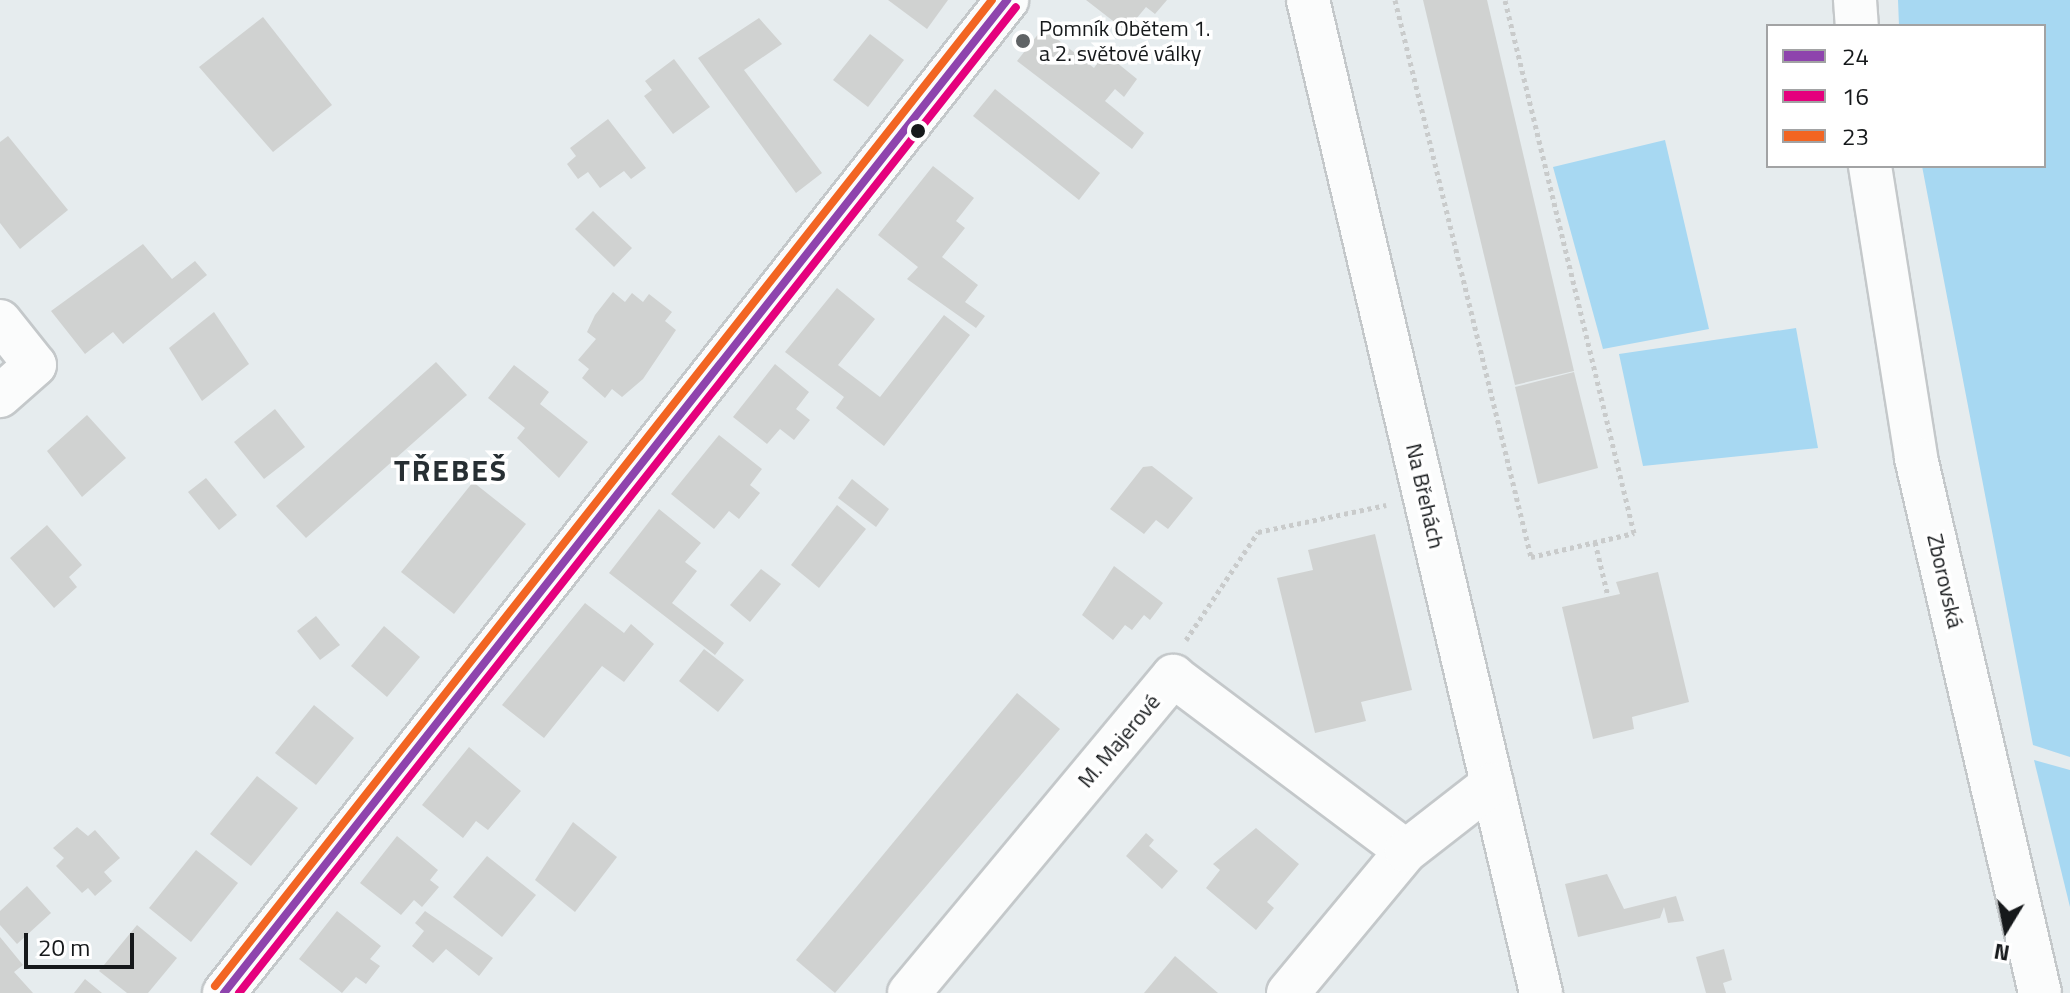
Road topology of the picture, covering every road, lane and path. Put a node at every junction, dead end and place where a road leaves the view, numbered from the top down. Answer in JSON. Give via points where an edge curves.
{"nodes":[{"id":1,"x":1007,"y":0,"type":"edge"},
{"id":2,"x":1308,"y":0,"type":"edge"},
{"id":3,"x":1395,"y":0,"type":"edge"},
{"id":4,"x":1505,"y":0,"type":"edge"},
{"id":5,"x":1855,"y":0,"type":"edge"},
{"id":6,"x":1857,"y":24,"type":"edge"},
{"id":7,"x":1870,"y":168,"type":"edge"},
{"id":8,"x":0,"y":321,"type":"edge"},
{"id":9,"x":0,"y":396,"type":"edge"},
{"id":10,"x":1399,"y":503,"type":"dead end"},
{"id":11,"x":1595,"y":542,"type":"junction"},
{"id":12,"x":1608,"y":596,"type":"dead end"},
{"id":13,"x":1189,"y":655,"type":"dead end"},
{"id":14,"x":1492,"y":784,"type":"junction"},
{"id":15,"x":1406,"y":851,"type":"junction"},
{"id":16,"x":224,"y":993,"type":"edge"},
{"id":17,"x":909,"y":993,"type":"edge"},
{"id":18,"x":1288,"y":993,"type":"edge"},
{"id":19,"x":1541,"y":993,"type":"edge"},
{"id":20,"x":2040,"y":993,"type":"edge"}],
"edges":[{"from":1,"to":16,"type":"street"},
{"from":2,"to":14,"type":"street","name":"Na Břehách"},
{"from":3,"to":11,"type":"path","via":[[1531,557]]},
{"from":4,"to":11,"type":"path","via":[[1634,533]]},
{"from":5,"to":6,"type":"street"},
{"from":7,"to":20,"type":"street","name":"Zborovská","via":[[1916,458]]},
{"from":8,"to":9,"type":"street","via":[[35,365]]},
{"from":10,"to":13,"type":"path","via":[[1258,532],[1182,647]]},
{"from":11,"to":12,"type":"path"},
{"from":14,"to":15,"type":"street"},
{"from":14,"to":19,"type":"street","name":"Na Břehách"},
{"from":15,"to":17,"type":"street","name":"M. Majerové","via":[[1173,676]]},
{"from":15,"to":18,"type":"street"}]}
